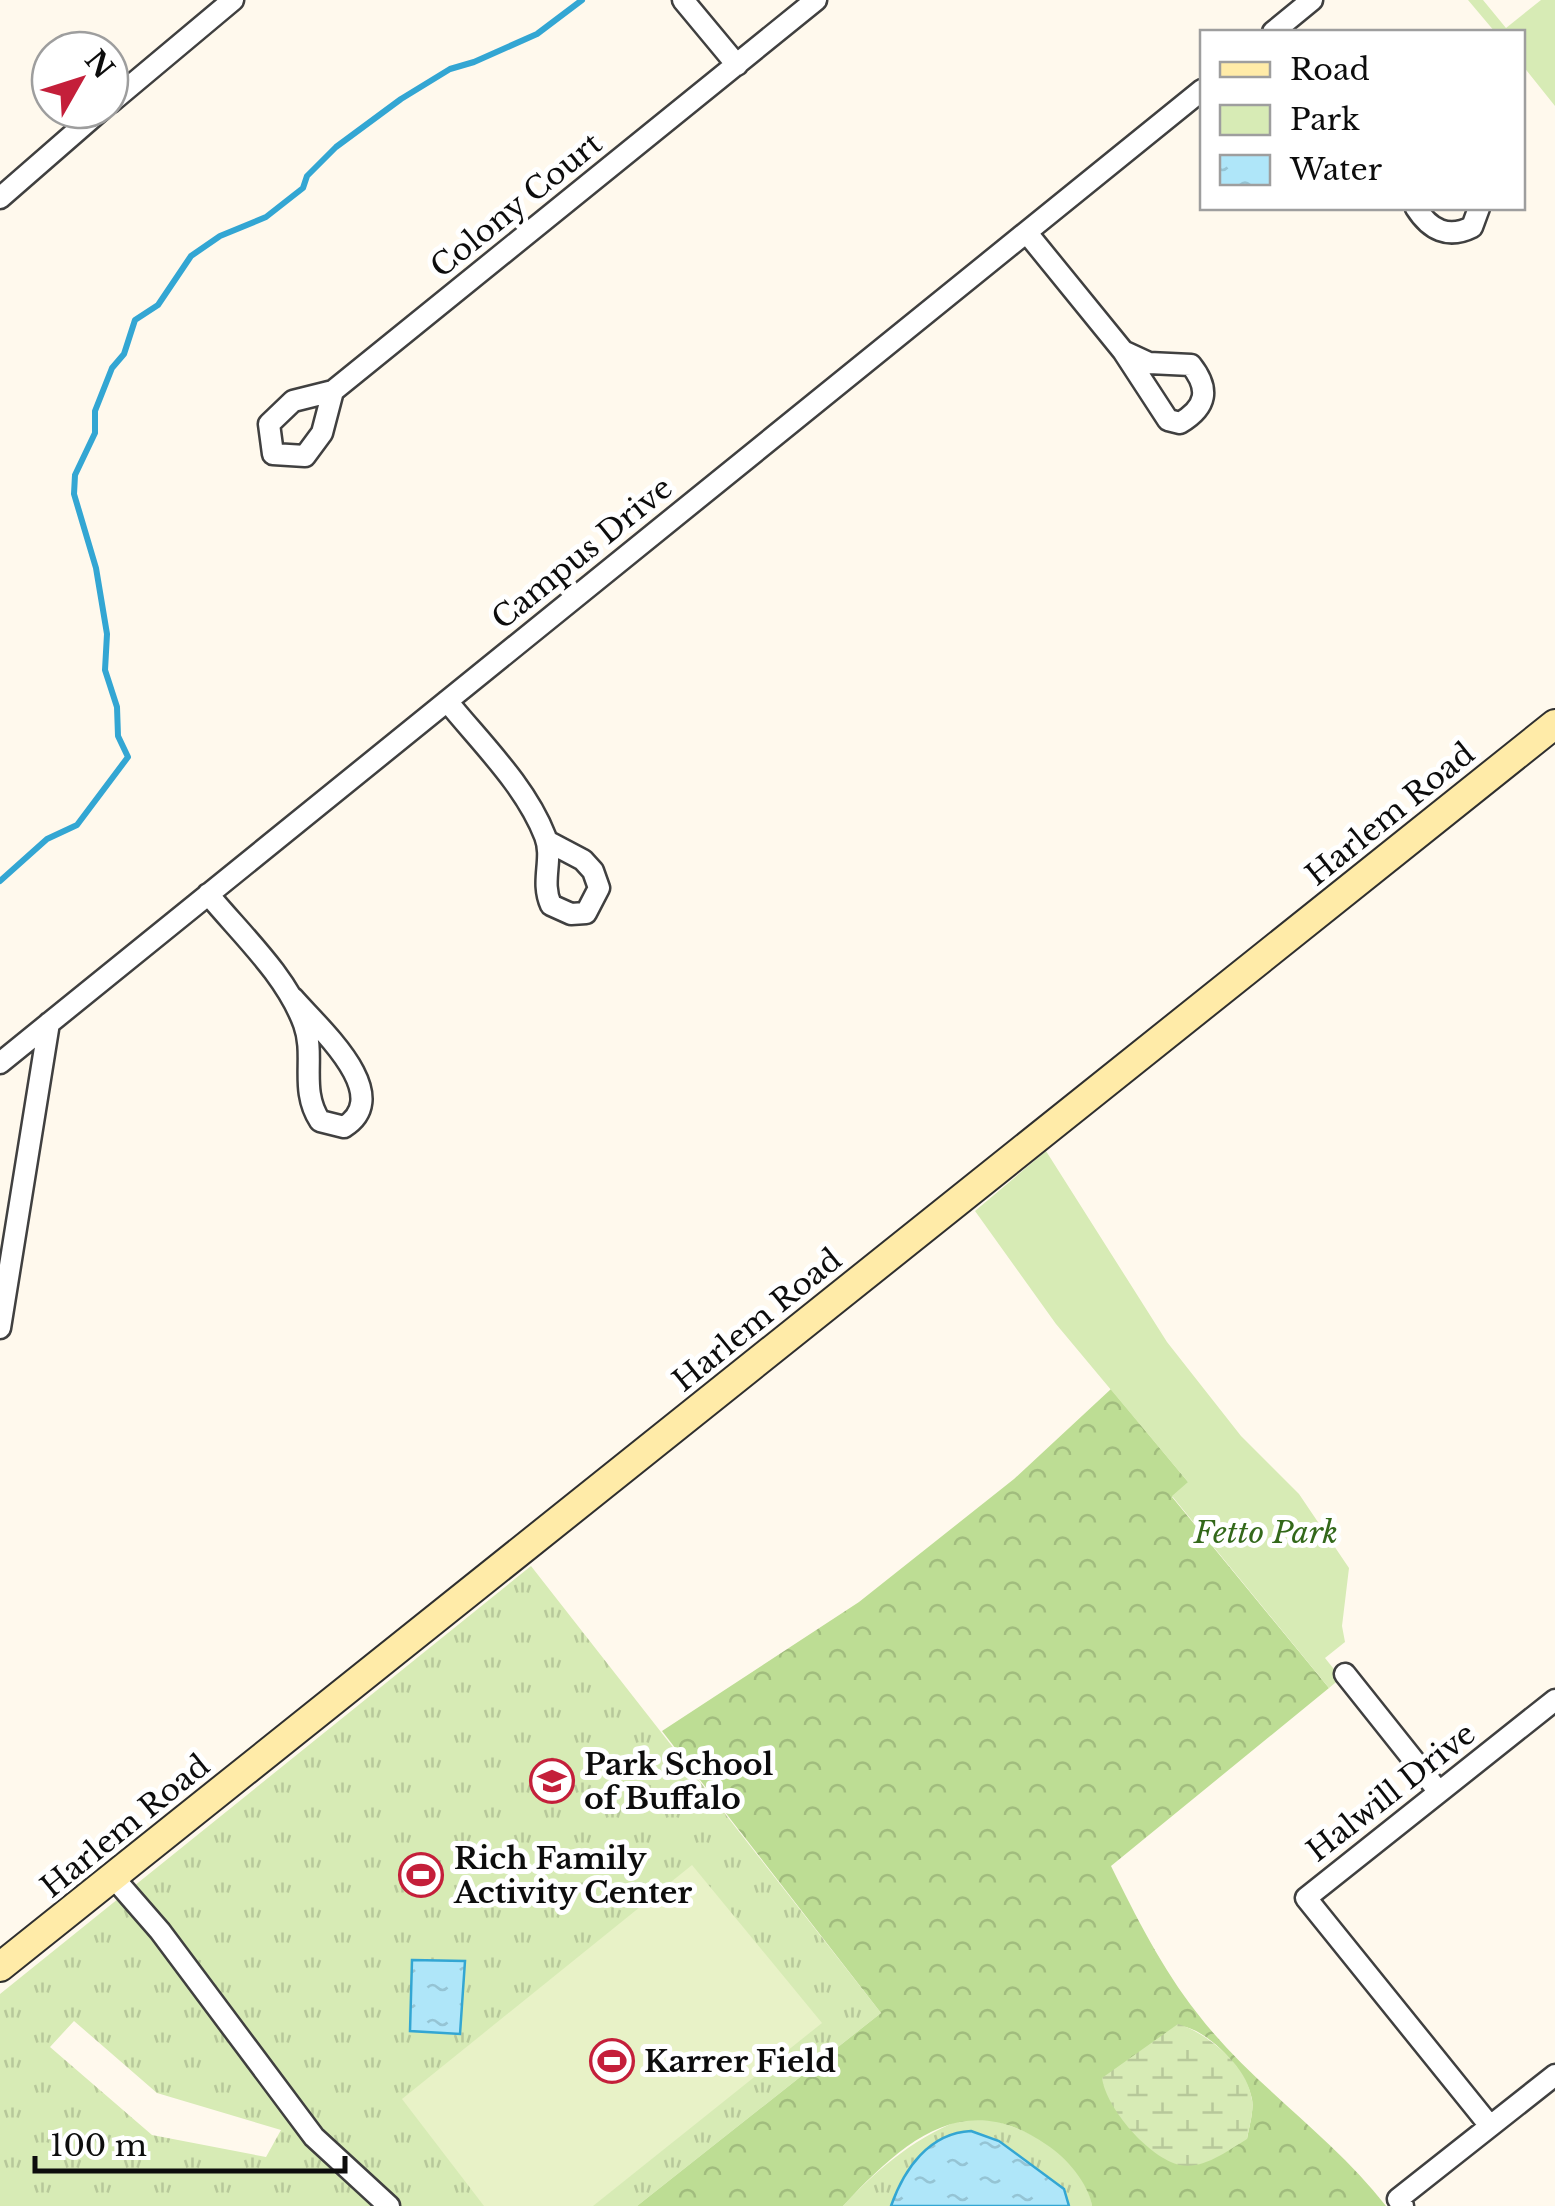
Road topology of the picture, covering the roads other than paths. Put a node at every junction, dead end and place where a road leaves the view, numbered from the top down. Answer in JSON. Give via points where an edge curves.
{"nodes":[{"id":1,"x":232,"y":0,"type":"edge"},
{"id":2,"x":683,"y":0,"type":"edge"},
{"id":3,"x":816,"y":0,"type":"edge"},
{"id":4,"x":1312,"y":0,"type":"edge"},
{"id":5,"x":1275,"y":30,"type":"edge"},
{"id":6,"x":737,"y":65,"type":"junction"},
{"id":7,"x":130,"y":86,"type":"edge"},
{"id":8,"x":1200,"y":92,"type":"edge"},
{"id":9,"x":78,"y":130,"type":"edge"},
{"id":10,"x":0,"y":198,"type":"edge"},
{"id":11,"x":1418,"y":210,"type":"edge"},
{"id":12,"x":1479,"y":210,"type":"edge"},
{"id":13,"x":1026,"y":233,"type":"junction"},
{"id":14,"x":1123,"y":351,"type":"dead end"},
{"id":15,"x":333,"y":391,"type":"dead end"},
{"id":16,"x":446,"y":701,"type":"junction"},
{"id":17,"x":1555,"y":724,"type":"edge"},
{"id":18,"x":547,"y":841,"type":"dead end"},
{"id":19,"x":208,"y":894,"type":"junction"},
{"id":20,"x":293,"y":998,"type":"junction"},
{"id":21,"x":49,"y":1024,"type":"junction"},
{"id":22,"x":0,"y":1063,"type":"edge"},
{"id":23,"x":0,"y":1328,"type":"edge"},
{"id":24,"x":1346,"y":1674,"type":"dead end"},
{"id":25,"x":1555,"y":1700,"type":"edge"},
{"id":26,"x":1439,"y":1792,"type":"junction"},
{"id":27,"x":113,"y":1877,"type":"junction"},
{"id":28,"x":0,"y":1967,"type":"edge"},
{"id":29,"x":1555,"y":2075,"type":"edge"},
{"id":30,"x":1490,"y":2126,"type":"junction"},
{"id":31,"x":389,"y":2206,"type":"edge"},
{"id":32,"x":1404,"y":2206,"type":"edge"}],
"edges":[{"from":1,"to":7,"type":"street"},
{"from":2,"to":6,"type":"street"},
{"from":3,"to":6,"type":"street","name":"Colony Court"},
{"from":4,"to":5,"type":"street"},
{"from":6,"to":15,"type":"street","name":"Colony Court"},
{"from":8,"to":13,"type":"street","name":"Campus Drive"},
{"from":9,"to":10,"type":"street"},
{"from":11,"to":12,"type":"street","via":[[1438,230],[1456,234],[1472,227]]},
{"from":13,"to":14,"type":"street"},
{"from":13,"to":16,"type":"street","name":"Campus Drive"},
{"from":16,"to":18,"type":"street","via":[[528,801]]},
{"from":16,"to":19,"type":"street","name":"Campus Drive"},
{"from":17,"to":27,"type":"main road","name":"Harlem Road"},
{"from":19,"to":20,"type":"street"},
{"from":19,"to":21,"type":"street","name":"Campus Drive"},
{"from":20,"to":20,"type":"street","via":[[306,1030],[312,1109],[320,1121],[344,1127],[362,1112],[358,1080]]},
{"from":21,"to":22,"type":"street","name":"Campus Drive"},
{"from":21,"to":23,"type":"street"},
{"from":24,"to":26,"type":"street"},
{"from":25,"to":26,"type":"street","name":"Halwill Drive"},
{"from":26,"to":30,"type":"street","name":"Halwill Drive","via":[[1306,1898]]},
{"from":27,"to":28,"type":"main road","name":"Harlem Road"},
{"from":27,"to":31,"type":"street","via":[[314,2137]]},
{"from":29,"to":30,"type":"street"},
{"from":30,"to":32,"type":"street","via":[[1398,2199]]}]}
